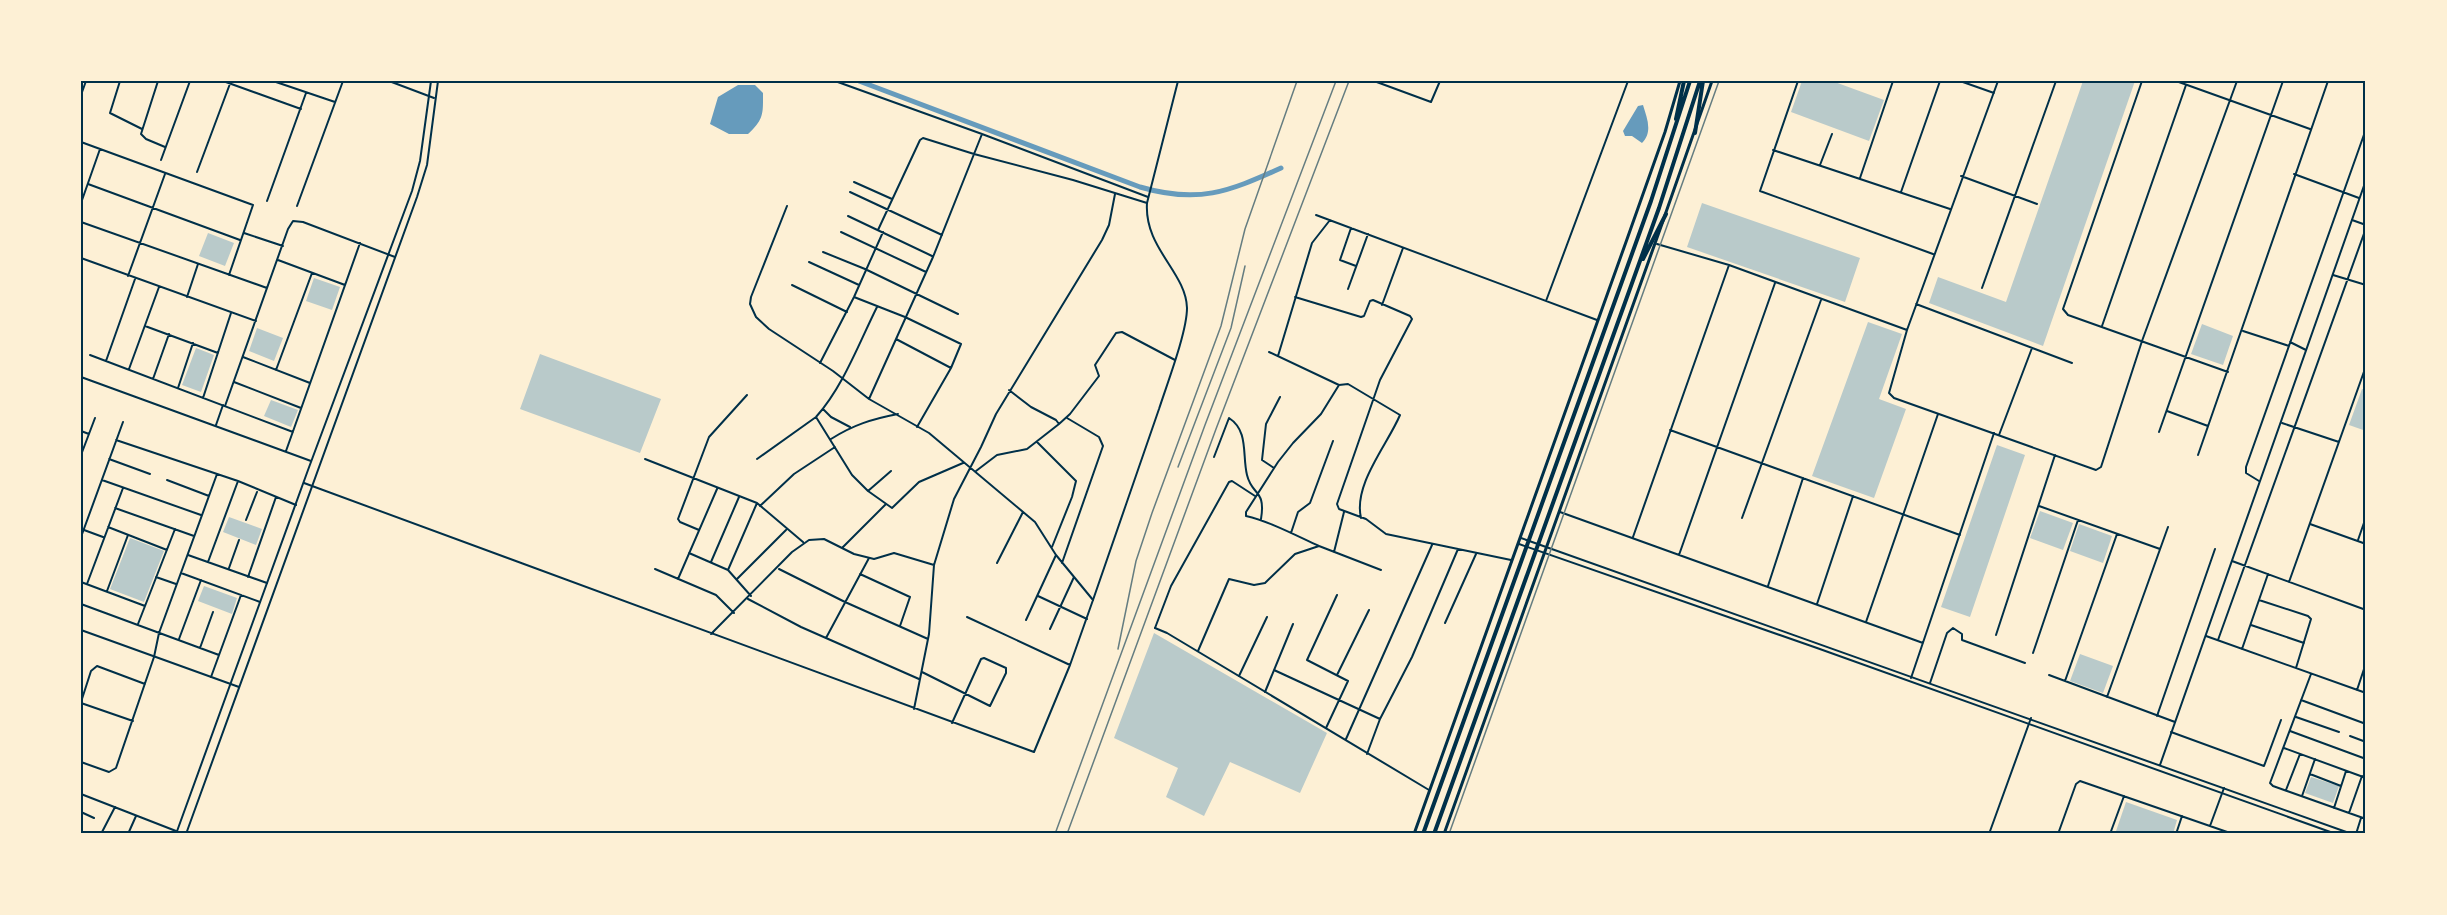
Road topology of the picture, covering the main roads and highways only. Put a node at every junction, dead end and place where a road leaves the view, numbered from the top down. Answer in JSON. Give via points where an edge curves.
{"nodes":[{"id":1,"x":1682,"y":81,"type":"edge"},
{"id":2,"x":1690,"y":81,"type":"edge"},
{"id":3,"x":1702,"y":81,"type":"edge"},
{"id":4,"x":1712,"y":81,"type":"edge"},
{"id":5,"x":1675,"y":129,"type":"junction"},
{"id":6,"x":1695,"y":133,"type":"junction"},
{"id":7,"x":1666,"y":214,"type":"junction"},
{"id":8,"x":1637,"y":271,"type":"junction"},
{"id":9,"x":1414,"y":834,"type":"edge"},
{"id":10,"x":1423,"y":834,"type":"edge"},
{"id":11,"x":1434,"y":834,"type":"edge"},
{"id":12,"x":1444,"y":834,"type":"edge"}],
"edges":[{"from":1,"to":5,"type":"highway"},
{"from":1,"to":9,"type":"main road"},
{"from":2,"to":5,"type":"highway"},
{"from":3,"to":6,"type":"highway"},
{"from":3,"to":8,"type":"highway"},
{"from":4,"to":6,"type":"main road"},
{"from":5,"to":10,"type":"highway"},
{"from":6,"to":7,"type":"main road"},
{"from":7,"to":8,"type":"highway"},
{"from":7,"to":12,"type":"main road"},
{"from":8,"to":11,"type":"highway"}]}
